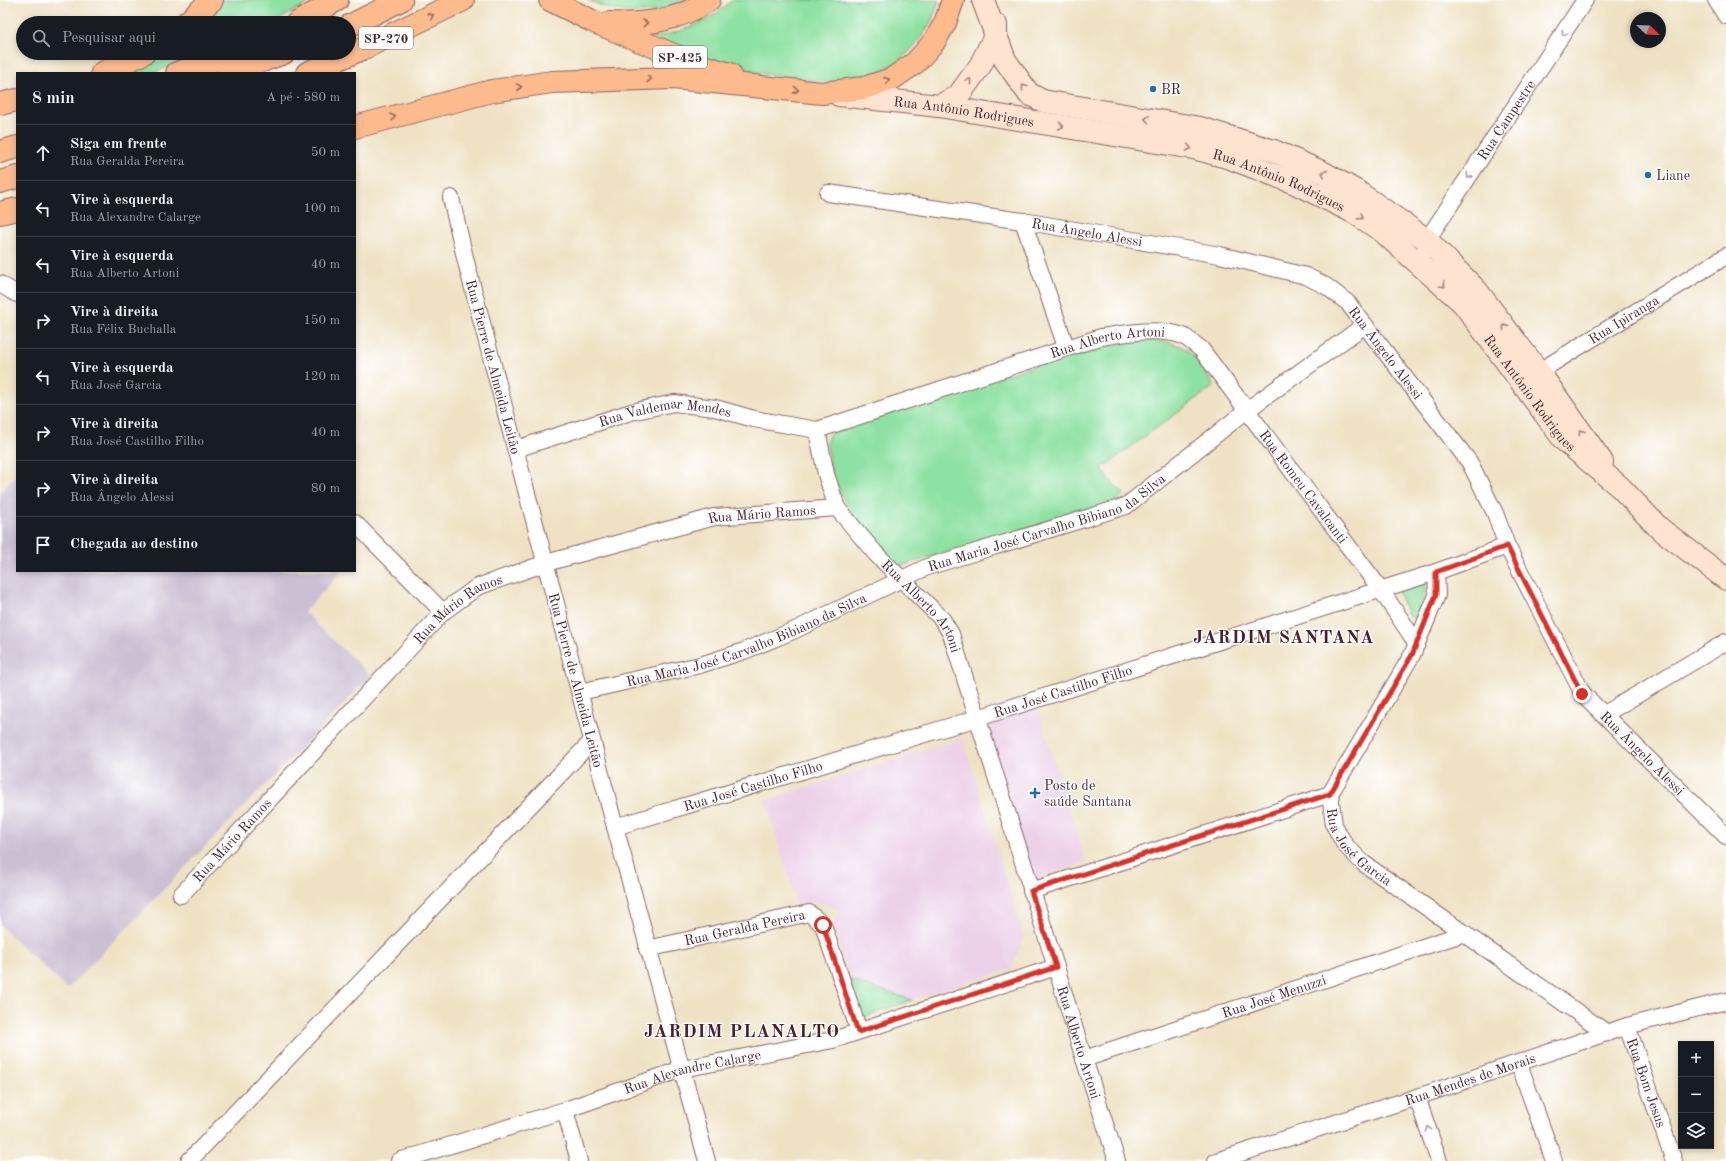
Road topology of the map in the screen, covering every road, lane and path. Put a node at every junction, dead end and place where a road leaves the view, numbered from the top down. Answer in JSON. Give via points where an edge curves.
{"nodes":[{"id":1,"x":212,"y":0,"type":"edge"},
{"id":2,"x":338,"y":0,"type":"edge"},
{"id":3,"x":401,"y":0,"type":"edge"},
{"id":4,"x":463,"y":0,"type":"edge"},
{"id":5,"x":550,"y":0,"type":"edge"},
{"id":6,"x":709,"y":0,"type":"edge"},
{"id":7,"x":953,"y":0,"type":"edge"},
{"id":8,"x":983,"y":0,"type":"edge"},
{"id":9,"x":994,"y":0,"type":"edge"},
{"id":10,"x":1585,"y":0,"type":"edge"},
{"id":11,"x":194,"y":16,"type":"edge"},
{"id":12,"x":309,"y":16,"type":"edge"},
{"id":13,"x":592,"y":21,"type":"junction"},
{"id":14,"x":356,"y":22,"type":"edge"},
{"id":15,"x":996,"y":34,"type":"junction"},
{"id":16,"x":356,"y":52,"type":"edge"},
{"id":17,"x":129,"y":60,"type":"edge"},
{"id":18,"x":216,"y":60,"type":"edge"},
{"id":19,"x":265,"y":60,"type":"edge"},
{"id":20,"x":337,"y":60,"type":"edge"},
{"id":21,"x":104,"y":72,"type":"edge"},
{"id":22,"x":180,"y":72,"type":"edge"},
{"id":23,"x":232,"y":72,"type":"edge"},
{"id":24,"x":309,"y":72,"type":"edge"},
{"id":25,"x":770,"y":87,"type":"junction"},
{"id":26,"x":822,"y":93,"type":"junction"},
{"id":27,"x":16,"y":100,"type":"edge"},
{"id":28,"x":0,"y":104,"type":"edge"},
{"id":29,"x":939,"y":106,"type":"junction"},
{"id":30,"x":16,"y":108,"type":"edge"},
{"id":31,"x":0,"y":109,"type":"edge"},
{"id":32,"x":356,"y":127,"type":"edge"},
{"id":33,"x":16,"y":146,"type":"edge"},
{"id":34,"x":0,"y":152,"type":"edge"},
{"id":35,"x":16,"y":177,"type":"edge"},
{"id":36,"x":0,"y":182,"type":"edge"},
{"id":37,"x":828,"y":193,"type":"dead end"},
{"id":38,"x":452,"y":198,"type":"dead end"},
{"id":39,"x":16,"y":210,"type":"edge"},
{"id":40,"x":16,"y":211,"type":"edge"},
{"id":41,"x":0,"y":213,"type":"edge"},
{"id":42,"x":1023,"y":221,"type":"junction"},
{"id":43,"x":0,"y":227,"type":"edge"},
{"id":44,"x":1427,"y":240,"type":"junction"},
{"id":45,"x":1726,"y":256,"type":"edge"},
{"id":46,"x":1422,"y":267,"type":"junction"},
{"id":47,"x":0,"y":284,"type":"edge"},
{"id":48,"x":16,"y":293,"type":"edge"},
{"id":49,"x":1470,"y":297,"type":"junction"},
{"id":50,"x":1364,"y":325,"type":"junction"},
{"id":51,"x":1183,"y":336,"type":"joint"},
{"id":52,"x":1066,"y":348,"type":"junction"},
{"id":53,"x":1530,"y":377,"type":"junction"},
{"id":54,"x":1247,"y":410,"type":"junction"},
{"id":55,"x":817,"y":430,"type":"junction"},
{"id":56,"x":516,"y":449,"type":"junction"},
{"id":57,"x":837,"y":508,"type":"junction"},
{"id":58,"x":356,"y":524,"type":"edge"},
{"id":59,"x":1507,"y":546,"type":"junction"},
{"id":60,"x":546,"y":563,"type":"junction"},
{"id":61,"x":1436,"y":572,"type":"junction"},
{"id":62,"x":900,"y":578,"type":"junction"},
{"id":63,"x":1726,"y":580,"type":"edge"},
{"id":64,"x":1381,"y":590,"type":"junction"},
{"id":65,"x":443,"y":612,"type":"junction"},
{"id":66,"x":1726,"y":642,"type":"edge"},
{"id":67,"x":1417,"y":644,"type":"junction"},
{"id":68,"x":580,"y":692,"type":"junction"},
{"id":69,"x":1602,"y":715,"type":"junction"},
{"id":70,"x":978,"y":718,"type":"junction"},
{"id":71,"x":592,"y":741,"type":"junction"},
{"id":72,"x":1330,"y":794,"type":"junction"},
{"id":73,"x":615,"y":827,"type":"junction"},
{"id":74,"x":1726,"y":836,"type":"edge"},
{"id":75,"x":1031,"y":891,"type":"junction"},
{"id":76,"x":182,"y":895,"type":"dead end"},
{"id":77,"x":1465,"y":933,"type":"junction"},
{"id":78,"x":647,"y":949,"type":"junction"},
{"id":79,"x":1056,"y":967,"type":"junction"},
{"id":80,"x":1726,"y":1001,"type":"edge"},
{"id":81,"x":1627,"y":1026,"type":"junction"},
{"id":82,"x":858,"y":1032,"type":"junction"},
{"id":83,"x":1607,"y":1033,"type":"junction"},
{"id":84,"x":1084,"y":1060,"type":"junction"},
{"id":85,"x":1519,"y":1064,"type":"junction"},
{"id":86,"x":682,"y":1069,"type":"junction"},
{"id":87,"x":1417,"y":1097,"type":"junction"},
{"id":88,"x":565,"y":1110,"type":"junction"},
{"id":89,"x":189,"y":1161,"type":"edge"},
{"id":90,"x":398,"y":1161,"type":"edge"},
{"id":91,"x":579,"y":1161,"type":"edge"},
{"id":92,"x":706,"y":1161,"type":"edge"},
{"id":93,"x":1118,"y":1161,"type":"edge"},
{"id":94,"x":1216,"y":1161,"type":"edge"},
{"id":95,"x":1438,"y":1161,"type":"edge"},
{"id":96,"x":1554,"y":1161,"type":"edge"},
{"id":97,"x":1674,"y":1161,"type":"edge"}],
"edges":[{"from":1,"to":11,"type":"highway"},
{"from":2,"to":12,"type":"highway"},
{"from":3,"to":14,"type":"highway","number":"SP-270"},
{"from":16,"to":4,"type":"highway","number":"SP-270","one_way":true},
{"from":5,"to":13,"type":"highway","number":"SP-425"},
{"from":13,"to":6,"type":"highway","one_way":true,"via":[[637,24],[658,22],[697,8]]},
{"from":26,"to":7,"type":"highway","number":"SP-425","one_way":true,"via":[[864,88],[892,79],[914,63],[934,42],[945,23]]},
{"from":8,"to":15,"type":"street"},
{"from":9,"to":15,"type":"street"},
{"from":10,"to":44,"type":"street","name":"Rua Campestre","one_way":true},
{"from":13,"to":25,"type":"highway","number":"SP-425","via":[[696,64]]},
{"from":29,"to":15,"type":"street","one_way":true,"via":[[958,96],[980,66]]},
{"from":44,"to":15,"type":"street","name":"Rua Antônio Rodrigues","one_way":true,"via":[[1358,192],[1324,173],[1274,151],[1200,128],[1043,101],[1029,94],[1019,81],[1005,60]]},
{"from":17,"to":21,"type":"highway"},
{"from":18,"to":22,"type":"highway"},
{"from":19,"to":23,"type":"highway"},
{"from":24,"to":20,"type":"highway","number":"SP-270","one_way":true},
{"from":25,"to":26,"type":"highway","number":"SP-425","one_way":true},
{"from":32,"to":25,"type":"highway","one_way":true,"via":[[492,91],[552,82],[672,78]]},
{"from":26,"to":29,"type":"street","name":"Rua Antônio Rodrigues"},
{"from":27,"to":28,"type":"highway"},
{"from":29,"to":46,"type":"street","name":"Rua Antônio Rodrigues","one_way":true,"via":[[1193,148],[1230,158],[1295,183],[1355,213],[1382,231]]},
{"from":30,"to":31,"type":"highway"},
{"from":33,"to":34,"type":"highway"},
{"from":35,"to":36,"type":"highway"},
{"from":37,"to":42,"type":"street","name":"Rua Ângelo Alessi"},
{"from":38,"to":56,"type":"street","name":"Rua Pierre de Almeida Leitão","via":[[467,266]]},
{"from":39,"to":41,"type":"highway"},
{"from":40,"to":43,"type":"street"},
{"from":42,"to":50,"type":"street","name":"Rua Ângelo Alessi","via":[[1220,255],[1306,276],[1326,286],[1348,303]]},
{"from":42,"to":52,"type":"street"},
{"from":44,"to":46,"type":"street"},
{"from":44,"to":49,"type":"street","name":"Rua Antônio Rodrigues"},
{"from":45,"to":53,"type":"street","name":"Rua Ipiranga"},
{"from":46,"to":49,"type":"street","name":"Rua Antônio Rodrigues","one_way":true},
{"from":47,"to":48,"type":"street"},
{"from":49,"to":53,"type":"street","name":"Rua Antônio Rodrigues"},
{"from":50,"to":54,"type":"street","name":"Rua Maria José Carvalho Bibiano da Silva"},
{"from":50,"to":59,"type":"street","name":"Rua Ângelo Alessi","via":[[1470,463],[1495,513]]},
{"from":51,"to":52,"type":"street","name":"Rua Alberto Artoni","via":[[1160,332],[1133,333],[1101,337]]},
{"from":51,"to":54,"type":"street","name":"Rua Romeu Cavalcanti","via":[[1201,349]]},
{"from":52,"to":55,"type":"street","name":"Rua Alberto Artoni"},
{"from":53,"to":63,"type":"street","name":"Rua Antônio Rodrigues","via":[[1620,487],[1659,528]]},
{"from":54,"to":62,"type":"street","name":"Rua Maria José Carvalho Bibiano da Silva","via":[[1126,506],[927,566]]},
{"from":54,"to":64,"type":"street","name":"Rua Romeu Cavalcanti"},
{"from":55,"to":56,"type":"street","name":"Rua Valdemar Mendes","via":[[754,419],[715,408],[674,403],[630,412]]},
{"from":55,"to":57,"type":"street","name":"Rua Alberto Artoni","via":[[826,474]]},
{"from":56,"to":60,"type":"street","name":"Rua Pierre de Almeida Leitão"},
{"from":57,"to":60,"type":"street","name":"Rua Mário Ramos","via":[[714,517]]},
{"from":57,"to":62,"type":"street","name":"Rua Alberto Artoni"},
{"from":58,"to":65,"type":"street"},
{"from":59,"to":61,"type":"street","name":"Rua José Castilho Filho"},
{"from":59,"to":69,"type":"street","name":"Rua Ângelo Alessi","via":[[1582,694]]},
{"from":60,"to":65,"type":"street","name":"Rua Mário Ramos","via":[[477,587]]},
{"from":60,"to":68,"type":"street","name":"Rua Pierre de Almeida Leitão"},
{"from":61,"to":64,"type":"street","name":"Rua José Castilho Filho"},
{"from":61,"to":67,"type":"street","name":"Rua José Garcia","via":[[1436,595]]},
{"from":62,"to":68,"type":"street","name":"Rua Maria José Carvalho Bibiano da Silva","via":[[795,630],[744,651],[700,665]]},
{"from":62,"to":70,"type":"street","name":"Rua Alberto Artoni","via":[[942,619],[951,634]]},
{"from":64,"to":67,"type":"street","name":"Rua Romeu Cavalcanti"},
{"from":64,"to":70,"type":"street","name":"Rua José Castilho Filho"},
{"from":65,"to":76,"type":"street","name":"Rua Mário Ramos"},
{"from":66,"to":69,"type":"street"},
{"from":67,"to":72,"type":"street","name":"Rua José Garcia"},
{"from":68,"to":71,"type":"street","name":"Rua Pierre de Almeida Leitão"},
{"from":69,"to":74,"type":"street","name":"Rua Ângelo Alessi"},
{"from":70,"to":73,"type":"street","name":"Rua José Castilho Filho"},
{"from":70,"to":75,"type":"street","name":"Rua Alberto Artoni"},
{"from":71,"to":73,"type":"street","name":"Rua Pierre de Almeida Leitão"},
{"from":71,"to":89,"type":"street"},
{"from":72,"to":75,"type":"street"},
{"from":72,"to":77,"type":"street","name":"Rua José Garcia","via":[[1334,825],[1345,845],[1363,863]]},
{"from":73,"to":78,"type":"street","name":"Rua Pierre de Almeida Leitão"},
{"from":75,"to":79,"type":"street","name":"Rua Alberto Artoni"},
{"from":77,"to":83,"type":"street","name":"Rua José Garcia"},
{"from":77,"to":84,"type":"street","name":"Rua José Menuzzi"},
{"from":78,"to":82,"type":"street","name":"Rua Geralda Pereira","via":[[809,913],[823,925]]},
{"from":78,"to":86,"type":"street","name":"Rua Pierre de Almeida Leitão"},
{"from":79,"to":82,"type":"street","name":"Rua Alexandre Calarge"},
{"from":79,"to":84,"type":"street","name":"Rua Alberto Artoni"},
{"from":80,"to":81,"type":"street","name":"Rua Mendes de Morais"},
{"from":81,"to":83,"type":"street","name":"Rua Mendes de Morais"},
{"from":81,"to":97,"type":"street","name":"Rua Bom Jesus"},
{"from":82,"to":86,"type":"street","name":"Rua Alexandre Calarge","via":[[833,1040]]},
{"from":83,"to":85,"type":"street","name":"Rua Mendes de Morais"},
{"from":84,"to":93,"type":"street","name":"Rua Alberto Artoni"},
{"from":85,"to":87,"type":"street","name":"Rua Mendes de Morais"},
{"from":85,"to":96,"type":"street"},
{"from":86,"to":88,"type":"street","name":"Rua Alexandre Calarge"},
{"from":86,"to":92,"type":"street","name":"Rua Pierre de Almeida Leitão"},
{"from":87,"to":94,"type":"street","name":"Rua Mendes de Morais"},
{"from":95,"to":87,"type":"street","one_way":true},
{"from":88,"to":90,"type":"street","name":"Rua Alexandre Calarge"},
{"from":88,"to":91,"type":"street"}]}
